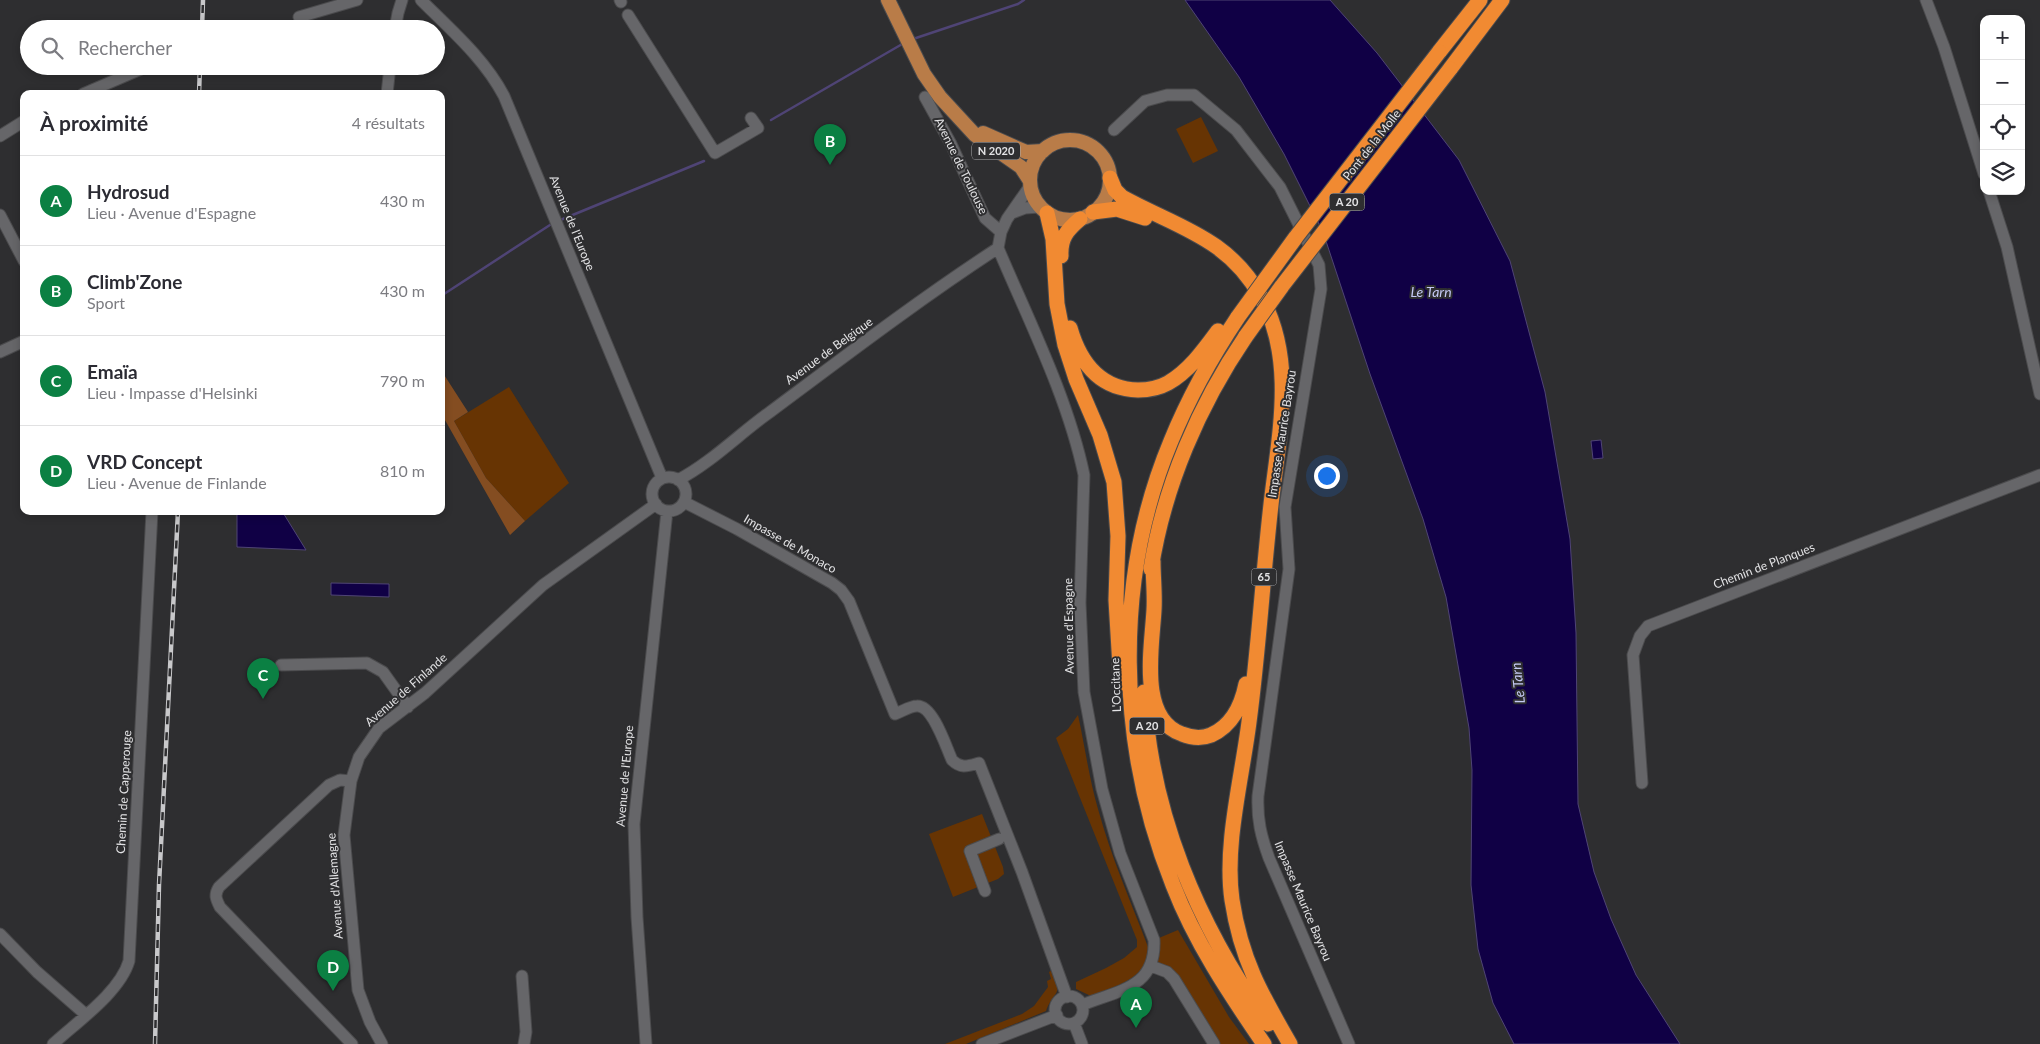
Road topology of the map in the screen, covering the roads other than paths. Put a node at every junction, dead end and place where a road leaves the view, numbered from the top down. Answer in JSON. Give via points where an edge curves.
{"nodes":[{"id":1,"x":357,"y":0,"type":"edge"},
{"id":2,"x":401,"y":0,"type":"edge"},
{"id":3,"x":408,"y":0,"type":"edge"},
{"id":4,"x":421,"y":0,"type":"edge"},
{"id":5,"x":888,"y":0,"type":"edge"},
{"id":6,"x":1480,"y":0,"type":"edge"},
{"id":7,"x":1502,"y":0,"type":"edge"},
{"id":8,"x":1926,"y":0,"type":"edge"},
{"id":9,"x":628,"y":15,"type":"dead end"},
{"id":10,"x":299,"y":17,"type":"dead end"},
{"id":11,"x":397,"y":20,"type":"edge"},
{"id":12,"x":441,"y":20,"type":"edge"},
{"id":13,"x":445,"y":24,"type":"edge"},
{"id":14,"x":127,"y":75,"type":"edge"},
{"id":15,"x":389,"y":75,"type":"edge"},
{"id":16,"x":92,"y":90,"type":"edge"},
{"id":17,"x":387,"y":90,"type":"edge"},
{"id":18,"x":925,"y":97,"type":"dead end"},
{"id":19,"x":751,"y":118,"type":"dead end"},
{"id":20,"x":962,"y":120,"type":"junction"},
{"id":21,"x":20,"y":124,"type":"edge"},
{"id":22,"x":1114,"y":130,"type":"dead end"},
{"id":23,"x":0,"y":136,"type":"edge"},
{"id":24,"x":1043,"y":151,"type":"junction"},
{"id":25,"x":1980,"y":161,"type":"edge"},
{"id":26,"x":1110,"y":178,"type":"junction"},
{"id":27,"x":1030,"y":183,"type":"junction"},
{"id":28,"x":1990,"y":195,"type":"edge"},
{"id":29,"x":1044,"y":210,"type":"junction"},
{"id":30,"x":1012,"y":213,"type":"junction"},
{"id":31,"x":0,"y":215,"type":"edge"},
{"id":32,"x":1087,"y":216,"type":"junction"},
{"id":33,"x":1001,"y":232,"type":"junction"},
{"id":34,"x":998,"y":248,"type":"junction"},
{"id":35,"x":20,"y":253,"type":"edge"},
{"id":36,"x":1236,"y":313,"type":"junction"},
{"id":37,"x":20,"y":343,"type":"edge"},
{"id":38,"x":0,"y":352,"type":"edge"},
{"id":39,"x":2040,"y":394,"type":"edge"},
{"id":40,"x":2040,"y":475,"type":"edge"},
{"id":41,"x":662,"y":478,"type":"junction"},
{"id":42,"x":678,"y":480,"type":"junction"},
{"id":43,"x":684,"y":502,"type":"junction"},
{"id":44,"x":656,"y":504,"type":"junction"},
{"id":45,"x":667,"y":511,"type":"junction"},
{"id":46,"x":152,"y":515,"type":"edge"},
{"id":47,"x":1152,"y":561,"type":"junction"},
{"id":48,"x":282,"y":665,"type":"dead end"},
{"id":49,"x":408,"y":707,"type":"junction"},
{"id":50,"x":351,"y":781,"type":"junction"},
{"id":51,"x":1141,"y":781,"type":"junction"},
{"id":52,"x":1642,"y":783,"type":"dead end"},
{"id":53,"x":999,"y":839,"type":"dead end"},
{"id":54,"x":986,"y":891,"type":"dead end"},
{"id":55,"x":0,"y":934,"type":"edge"},
{"id":56,"x":1151,"y":966,"type":"junction"},
{"id":57,"x":522,"y":976,"type":"dead end"},
{"id":58,"x":1067,"y":996,"type":"junction"},
{"id":59,"x":1082,"y":1005,"type":"junction"},
{"id":60,"x":85,"y":1014,"type":"junction"},
{"id":61,"x":1057,"y":1015,"type":"junction"},
{"id":62,"x":1074,"y":1023,"type":"junction"},
{"id":63,"x":53,"y":1044,"type":"edge"},
{"id":64,"x":352,"y":1044,"type":"edge"},
{"id":65,"x":382,"y":1044,"type":"edge"},
{"id":66,"x":524,"y":1044,"type":"edge"},
{"id":67,"x":646,"y":1044,"type":"edge"},
{"id":68,"x":982,"y":1044,"type":"edge"},
{"id":69,"x":1082,"y":1044,"type":"edge"},
{"id":70,"x":1214,"y":1044,"type":"edge"},
{"id":71,"x":1264,"y":1044,"type":"edge"},
{"id":72,"x":1282,"y":1044,"type":"edge"},
{"id":73,"x":1290,"y":1044,"type":"edge"},
{"id":74,"x":1349,"y":1044,"type":"edge"}],
"edges":[{"from":1,"to":10,"type":"street"},
{"from":2,"to":3,"type":"street"},
{"from":2,"to":11,"type":"street"},
{"from":4,"to":12,"type":"street","name":"Avenue de l'Europe"},
{"from":5,"to":20,"type":"main road","name":"Avenue de Toulouse","number":"N 2020","via":[[924,74]]},
{"from":6,"to":36,"type":"highway","name":"Pont de la Molle","number":"A 20","bridge":true},
{"from":7,"to":47,"type":"highway","name":"Pont de la Molle","number":"A 20","bridge":true,"via":[[1246,336],[1214,388],[1181,458]]},
{"from":8,"to":25,"type":"street"},
{"from":9,"to":19,"type":"street","via":[[715,153],[758,128]]},
{"from":13,"to":41,"type":"street","name":"Avenue de l'Europe","via":[[493,76],[514,117]]},
{"from":14,"to":16,"type":"street"},
{"from":15,"to":17,"type":"street"},
{"from":18,"to":33,"type":"street","name":"Avenue de Toulouse","via":[[985,218]]},
{"from":20,"to":24,"type":"main road","name":"Avenue de Toulouse","number":"N 2020","via":[[1016,149]]},
{"from":20,"to":27,"type":"main road","name":"Avenue de Toulouse","number":"N 2020","via":[[986,144],[1021,167]]},
{"from":21,"to":23,"type":"street"},
{"from":22,"to":74,"type":"street","name":"Impasse Maurice Bayrou","via":[[1145,101],[1167,94],[1194,95],[1236,130],[1280,186],[1319,265],[1321,289],[1284,507],[1289,569],[1258,814],[1268,858]]},
{"from":24,"to":26,"type":"main road","via":[[1063,141],[1085,143],[1100,154]]},
{"from":24,"to":27,"type":"main road","via":[[1033,164]]},
{"from":26,"to":32,"type":"main road","via":[[1104,201]]},
{"from":26,"to":73,"type":"highway","number":"65","via":[[1122,197],[1198,234],[1235,262],[1261,296],[1277,339],[1283,385],[1281,426],[1231,875],[1236,919],[1249,967]]},
{"from":27,"to":29,"type":"main road","via":[[1035,201]]},
{"from":27,"to":30,"type":"street"},
{"from":28,"to":39,"type":"street","via":[[2007,247]]},
{"from":29,"to":30,"type":"street","via":[[1025,208]]},
{"from":29,"to":32,"type":"main road","via":[[1063,220]]},
{"from":29,"to":51,"type":"highway","via":[[1054,239],[1057,304],[1065,345],[1100,435],[1114,482],[1118,536],[1117,641],[1124,722]]},
{"from":30,"to":33,"type":"street"},
{"from":31,"to":35,"type":"street"},
{"from":32,"to":36,"type":"highway","via":[[1065,234],[1061,250],[1068,320],[1079,354],[1106,382],[1125,390],[1150,390],[1167,384],[1186,370]]},
{"from":32,"to":47,"type":"highway","number":"65","via":[[1117,209],[1131,212],[1189,239],[1214,255],[1256,301],[1270,341],[1275,384],[1274,418],[1246,685],[1228,723],[1205,737],[1178,733],[1160,717],[1155,707],[1151,686]]},
{"from":33,"to":34,"type":"street"},
{"from":34,"to":42,"type":"street","name":"Avenue de Belgique","via":[[767,414],[695,471]]},
{"from":34,"to":56,"type":"street","name":"Avenue d'Espagne","via":[[1068,414],[1084,475],[1080,603],[1084,692],[1102,789],[1120,853],[1154,940]]},
{"from":36,"to":51,"type":"highway","name":"L'Occitane","number":"A 20","via":[[1181,417],[1145,522],[1130,631],[1133,730]]},
{"from":37,"to":38,"type":"street"},
{"from":40,"to":52,"type":"street","name":"Chemin de Planques","via":[[1648,626],[1640,636],[1633,655]]},
{"from":41,"to":42,"type":"street"},
{"from":41,"to":44,"type":"street","via":[[653,490]]},
{"from":42,"to":43,"type":"street","via":[[686,492]]},
{"from":43,"to":45,"type":"street","via":[[677,509]]},
{"from":43,"to":58,"type":"street","name":"Impasse de Monaco","via":[[841,590],[849,601],[894,714],[917,706],[926,708],[957,766],[979,763]]},
{"from":44,"to":45,"type":"street"},
{"from":44,"to":49,"type":"street","name":"Avenue de Finlande","via":[[543,585]]},
{"from":45,"to":67,"type":"street","name":"Avenue de l'Europe","via":[[634,824],[636,917]]},
{"from":46,"to":60,"type":"street","name":"Chemin de Capperouge","via":[[130,955],[122,976]]},
{"from":47,"to":72,"type":"highway","number":"A 20","via":[[1144,640],[1146,717],[1167,824],[1208,929]]},
{"from":48,"to":49,"type":"street","via":[[367,663],[383,672]]},
{"from":49,"to":50,"type":"street","name":"Avenue de Finlande","via":[[379,728],[359,756]]},
{"from":50,"to":64,"type":"street","via":[[340,780],[329,785],[219,887],[216,899],[220,907]]},
{"from":50,"to":65,"type":"street","name":"Avenue d'Allemagne","via":[[344,835],[358,990]]},
{"from":51,"to":71,"type":"highway","name":"L'Occitane","number":"A 20","via":[[1159,847],[1190,922],[1213,966]]},
{"from":53,"to":54,"type":"street","via":[[970,851]]},
{"from":55,"to":60,"type":"street"},
{"from":56,"to":59,"type":"street","via":[[1143,978]]},
{"from":56,"to":70,"type":"street","via":[[1168,972],[1174,979]]},
{"from":57,"to":66,"type":"street"},
{"from":58,"to":59,"type":"street","via":[[1076,998]]},
{"from":58,"to":61,"type":"street","via":[[1057,1004]]},
{"from":59,"to":62,"type":"street","via":[[1083,1014]]},
{"from":60,"to":63,"type":"street","name":"Chemin de Capperouge"},
{"from":61,"to":62,"type":"street","via":[[1062,1022]]},
{"from":61,"to":68,"type":"street"},
{"from":62,"to":69,"type":"street"}]}
